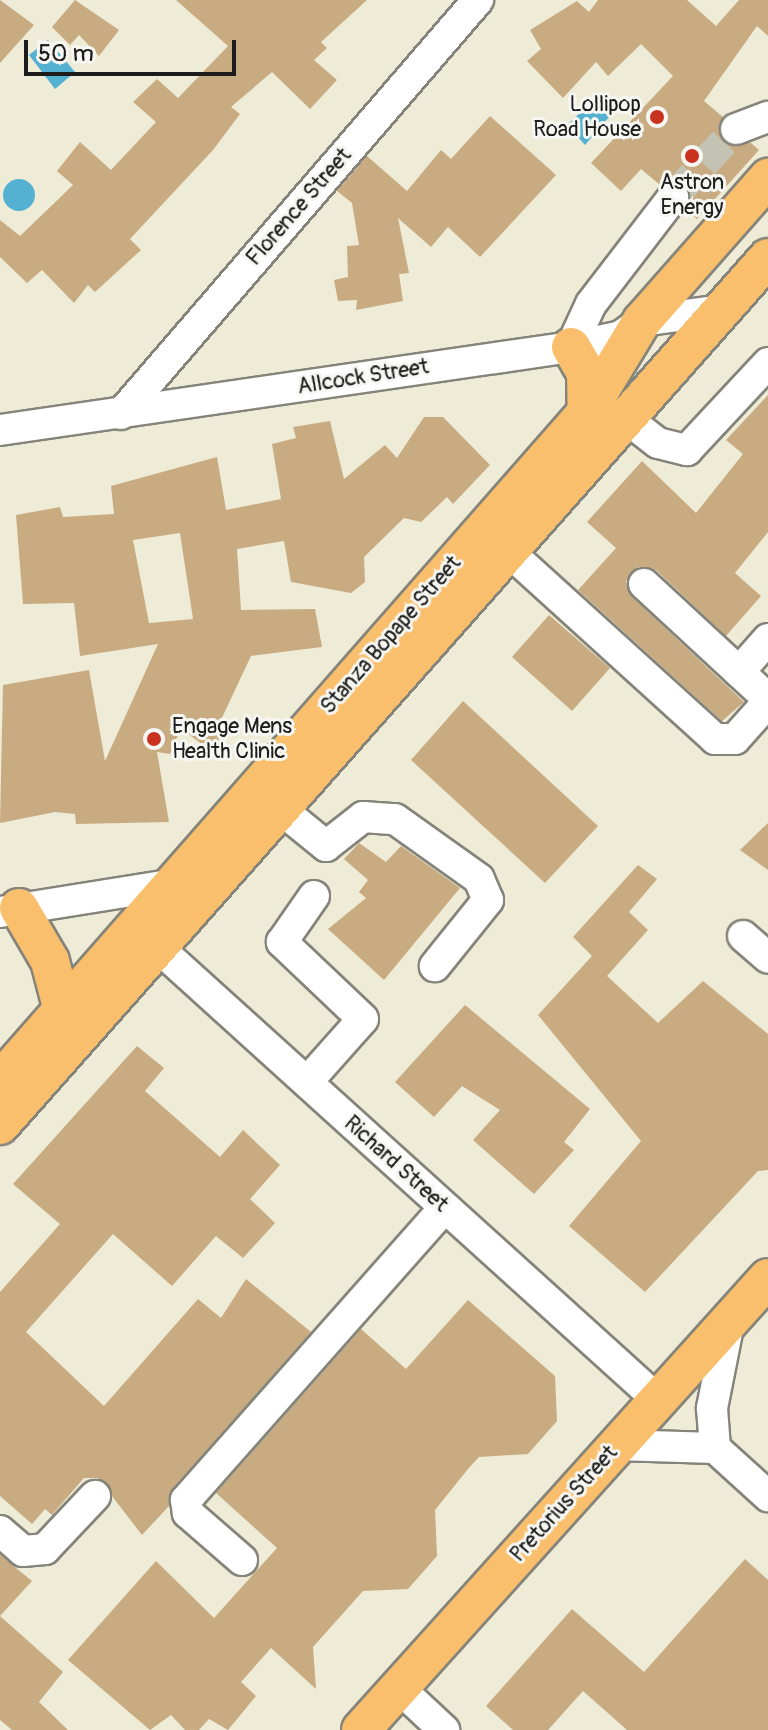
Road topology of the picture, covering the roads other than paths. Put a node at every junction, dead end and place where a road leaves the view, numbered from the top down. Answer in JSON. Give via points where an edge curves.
{"nodes":[{"id":1,"x":478,"y":0,"type":"edge"},
{"id":2,"x":768,"y":117,"type":"edge"},
{"id":3,"x":736,"y":129,"type":"tunnel mouth"},
{"id":4,"x":768,"y":178,"type":"edge"},
{"id":5,"x":673,"y":197,"type":"tunnel mouth"},
{"id":6,"x":768,"y":258,"type":"edge"},
{"id":7,"x":721,"y":310,"type":"junction"},
{"id":8,"x":642,"y":321,"type":"junction"},
{"id":9,"x":571,"y":347,"type":"junction"},
{"id":10,"x":768,"y":363,"type":"edge"},
{"id":11,"x":587,"y":412,"type":"junction"},
{"id":12,"x":121,"y":414,"type":"junction"},
{"id":13,"x":627,"y":419,"type":"junction"},
{"id":14,"x":0,"y":430,"type":"edge"},
{"id":15,"x":508,"y":551,"type":"junction"},
{"id":16,"x":644,"y":584,"type":"dead end"},
{"id":17,"x":768,"y":639,"type":"edge"},
{"id":18,"x":739,"y":672,"type":"junction"},
{"id":19,"x":768,"y":700,"type":"edge"},
{"id":20,"x":278,"y":807,"type":"junction"},
{"id":21,"x":169,"y":885,"type":"junction"},
{"id":22,"x":314,"y":896,"type":"dead end"},
{"id":23,"x":10,"y":910,"type":"edge"},
{"id":24,"x":743,"y":936,"type":"dead end"},
{"id":25,"x":146,"y":937,"type":"junction"},
{"id":26,"x":768,"y":958,"type":"edge"},
{"id":27,"x":435,"y":966,"type":"dead end"},
{"id":28,"x":63,"y":1011,"type":"junction"},
{"id":29,"x":0,"y":1081,"type":"edge"},
{"id":30,"x":307,"y":1082,"type":"junction"},
{"id":31,"x":0,"y":1125,"type":"edge"},
{"id":32,"x":444,"y":1208,"type":"junction"},
{"id":33,"x":764,"y":1290,"type":"edge"},
{"id":34,"x":729,"y":1322,"type":"junction"},
{"id":35,"x":658,"y":1400,"type":"junction"},
{"id":36,"x":616,"y":1445,"type":"junction"},
{"id":37,"x":715,"y":1448,"type":"junction"},
{"id":38,"x":95,"y":1496,"type":"dead end"},
{"id":39,"x":768,"y":1496,"type":"edge"},
{"id":40,"x":0,"y":1531,"type":"edge"},
{"id":41,"x":242,"y":1560,"type":"dead end"},
{"id":42,"x":399,"y":1688,"type":"junction"},
{"id":43,"x":361,"y":1730,"type":"edge"},
{"id":44,"x":444,"y":1730,"type":"edge"}],
"edges":[{"from":1,"to":12,"type":"street","name":"Florence Street"},
{"from":2,"to":3,"type":"street"},
{"from":4,"to":8,"type":"main road","name":"Stanza Bopape Street"},
{"from":5,"to":9,"type":"street","via":[[591,304]]},
{"from":6,"to":7,"type":"main road","name":"Stanza Bopape Street"},
{"from":7,"to":8,"type":"street","name":"Allcock Street"},
{"from":7,"to":13,"type":"main road","name":"Stanza Bopape Street"},
{"from":8,"to":9,"type":"street","name":"Allcock Street","via":[[621,336]]},
{"from":8,"to":11,"type":"main road","name":"Stanza Bopape Street"},
{"from":9,"to":11,"type":"main road","via":[[586,373]]},
{"from":9,"to":12,"type":"street","name":"Allcock Street"},
{"from":10,"to":13,"type":"street","via":[[687,450],[675,452]]},
{"from":11,"to":21,"type":"main road","name":"Stanza Bopape Street"},
{"from":12,"to":14,"type":"street","name":"Allcock Street"},
{"from":13,"to":15,"type":"main road","name":"Stanza Bopape Street"},
{"from":15,"to":19,"type":"street","via":[[715,739],[735,739]]},
{"from":15,"to":20,"type":"main road","name":"Stanza Bopape Street"},
{"from":16,"to":18,"type":"street"},
{"from":17,"to":18,"type":"street"},
{"from":18,"to":19,"type":"street"},
{"from":20,"to":25,"type":"main road","name":"Stanza Bopape Street"},
{"from":20,"to":27,"type":"street","via":[[326,846],[363,817],[395,819],[479,879],[488,900]]},
{"from":21,"to":23,"type":"street"},
{"from":21,"to":25,"type":"main road","name":"Stanza Bopape Street"},
{"from":22,"to":30,"type":"street","via":[[282,942],[363,1019]]},
{"from":23,"to":28,"type":"main road","via":[[50,961]]},
{"from":24,"to":26,"type":"street"},
{"from":25,"to":28,"type":"main road","name":"Stanza Bopape Street"},
{"from":25,"to":30,"type":"street","name":"Richard Street"},
{"from":25,"to":31,"type":"main road","name":"Stanza Bopape Street"},
{"from":28,"to":29,"type":"main road","name":"Stanza Bopape Street"},
{"from":30,"to":32,"type":"street","name":"Richard Street"},
{"from":32,"to":35,"type":"street","name":"Richard Street"},
{"from":32,"to":41,"type":"street","via":[[186,1500],[188,1513]]},
{"from":33,"to":34,"type":"main road","name":"Pretorius Street"},
{"from":34,"to":35,"type":"main road","name":"Pretorius Street"},
{"from":34,"to":37,"type":"street","via":[[712,1408]]},
{"from":35,"to":36,"type":"main road","name":"Pretorius Street"},
{"from":36,"to":37,"type":"street"},
{"from":36,"to":42,"type":"main road","name":"Pretorius Street"},
{"from":37,"to":39,"type":"street"},
{"from":38,"to":40,"type":"street","via":[[45,1549],[23,1551]]},
{"from":42,"to":43,"type":"main road","name":"Pretorius Street"},
{"from":42,"to":44,"type":"street"}]}
